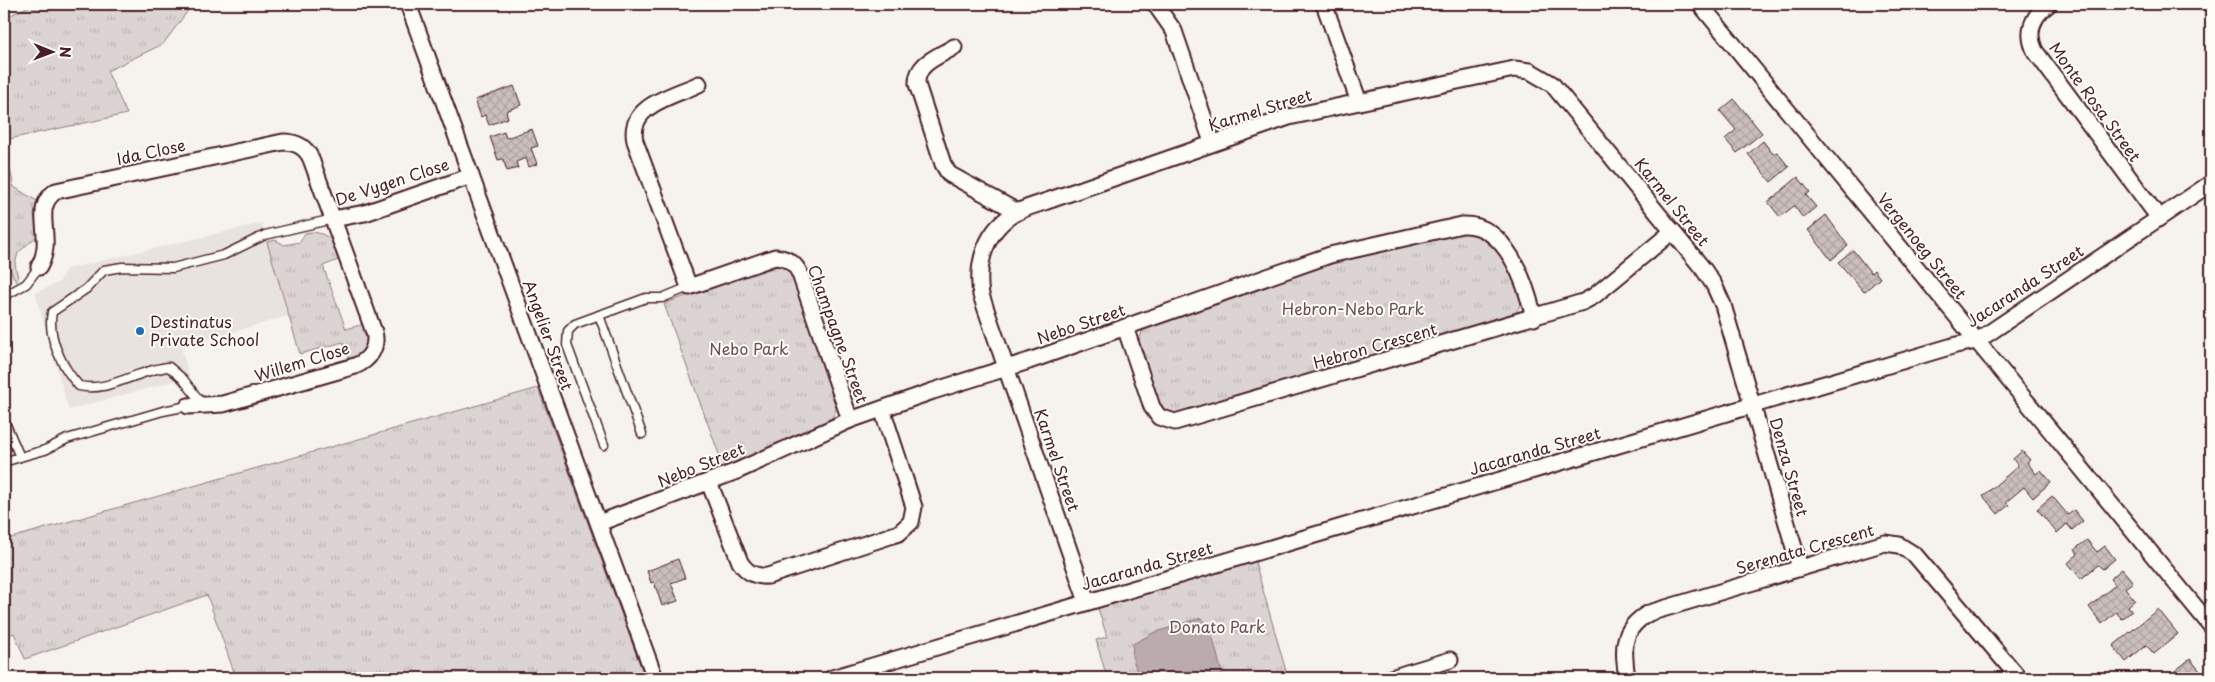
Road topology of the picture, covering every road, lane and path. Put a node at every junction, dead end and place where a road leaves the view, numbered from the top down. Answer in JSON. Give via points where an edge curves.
{"nodes":[{"id":1,"x":408,"y":4,"type":"edge"},
{"id":2,"x":1155,"y":4,"type":"edge"},
{"id":3,"x":1324,"y":4,"type":"edge"},
{"id":4,"x":1700,"y":4,"type":"edge"},
{"id":5,"x":2049,"y":4,"type":"edge"},
{"id":6,"x":954,"y":48,"type":"dead end"},
{"id":7,"x":700,"y":84,"type":"dead end"},
{"id":8,"x":1359,"y":102,"type":"junction"},
{"id":9,"x":1212,"y":142,"type":"junction"},
{"id":10,"x":471,"y":176,"type":"junction"},
{"id":11,"x":2211,"y":183,"type":"edge"},
{"id":12,"x":1018,"y":212,"type":"junction"},
{"id":13,"x":2159,"y":218,"type":"junction"},
{"id":14,"x":333,"y":219,"type":"junction"},
{"id":15,"x":1673,"y":231,"type":"junction"},
{"id":16,"x":39,"y":266,"type":"joint"},
{"id":17,"x":689,"y":288,"type":"junction"},
{"id":18,"x":4,"y":296,"type":"edge"},
{"id":19,"x":598,"y":315,"type":"junction"},
{"id":20,"x":1534,"y":318,"type":"junction"},
{"id":21,"x":1124,"y":327,"type":"junction"},
{"id":22,"x":1977,"y":341,"type":"junction"},
{"id":23,"x":1006,"y":367,"type":"junction"},
{"id":24,"x":196,"y":406,"type":"junction"},
{"id":25,"x":1753,"y":406,"type":"junction"},
{"id":26,"x":882,"y":409,"type":"junction"},
{"id":27,"x":4,"y":420,"type":"edge"},
{"id":28,"x":850,"y":420,"type":"junction"},
{"id":29,"x":642,"y":434,"type":"dead end"},
{"id":30,"x":604,"y":445,"type":"dead end"},
{"id":31,"x":20,"y":457,"type":"junction"},
{"id":32,"x":4,"y":462,"type":"edge"},
{"id":33,"x":709,"y":482,"type":"junction"},
{"id":34,"x":599,"y":523,"type":"junction"},
{"id":35,"x":1800,"y":568,"type":"junction"},
{"id":36,"x":1087,"y":602,"type":"junction"},
{"id":37,"x":2211,"y":626,"type":"edge"},
{"id":38,"x":1450,"y":660,"type":"dead end"},
{"id":39,"x":1407,"y":676,"type":"edge"},
{"id":40,"x":655,"y":678,"type":"edge"},
{"id":41,"x":832,"y":678,"type":"edge"},
{"id":42,"x":1391,"y":678,"type":"edge"},
{"id":43,"x":1627,"y":678,"type":"edge"},
{"id":44,"x":2019,"y":678,"type":"edge"}],
"edges":[{"from":1,"to":10,"type":"street","name":"Angelier Street"},
{"from":2,"to":9,"type":"street","via":[[1174,31]]},
{"from":3,"to":8,"type":"street"},
{"from":4,"to":22,"type":"street","name":"Vergenoeg Street"},
{"from":5,"to":13,"type":"street","name":"Monte Rosa Street","via":[[2038,13],[2031,28],[2035,51]]},
{"from":6,"to":12,"type":"street","via":[[922,66],[916,77],[943,164],[953,178]]},
{"from":7,"to":17,"type":"street","via":[[642,111],[633,128]]},
{"from":8,"to":9,"type":"street","name":"Karmel Street","via":[[1289,117]]},
{"from":8,"to":15,"type":"street","name":"Karmel Street","via":[[1506,70],[1538,74],[1552,84]]},
{"from":9,"to":12,"type":"street","name":"Karmel Street"},
{"from":10,"to":14,"type":"street","name":"De Vygen Close","via":[[365,213]]},
{"from":10,"to":34,"type":"street","name":"Angelier Street"},
{"from":11,"to":13,"type":"street","name":"Jacaranda Street"},
{"from":12,"to":23,"type":"street","name":"Karmel Street","via":[[990,237],[979,272],[981,295]]},
{"from":13,"to":22,"type":"street","name":"Jacaranda Street"},
{"from":14,"to":16,"type":"street","name":"Ida Close","via":[[308,153],[299,145],[283,142],[56,191],[44,204],[47,245]]},
{"from":14,"to":24,"type":"street","name":"Willem Close","via":[[374,332],[370,356],[355,366],[223,404]]},
{"from":14,"to":24,"type":"lane","name":"De Vygen Close","via":[[265,235],[224,255],[173,268],[104,270],[86,288],[52,312],[50,322],[62,363],[79,386],[98,388],[169,367],[183,379]]},
{"from":15,"to":20,"type":"street","name":"Hebron Crescent","via":[[1588,300]]},
{"from":15,"to":25,"type":"street","name":"Karmel Street","via":[[1719,295]]},
{"from":16,"to":18,"type":"lane","name":"Ida Close","via":[[26,284]]},
{"from":17,"to":19,"type":"lane","via":[[662,298],[646,298]]},
{"from":17,"to":28,"type":"street","name":"Champagne Street","via":[[775,257],[793,263],[800,274]]},
{"from":19,"to":29,"type":"lane"},
{"from":19,"to":30,"type":"lane","via":[[575,324],[568,331],[566,340]]},
{"from":20,"to":21,"type":"street","name":"Nebo Street","via":[[1520,270],[1489,232],[1469,225],[1330,255]]},
{"from":20,"to":21,"type":"street","name":"Hebron Crescent","via":[[1175,422],[1159,417],[1152,407]]},
{"from":21,"to":23,"type":"street","name":"Nebo Street"},
{"from":22,"to":25,"type":"street","name":"Jacaranda Street"},
{"from":22,"to":37,"type":"street","name":"Vergenoeg Street"},
{"from":23,"to":26,"type":"street","name":"Nebo Street"},
{"from":23,"to":36,"type":"street","name":"Karmel Street"},
{"from":24,"to":31,"type":"lane","via":[[163,411],[67,439]]},
{"from":25,"to":35,"type":"street","name":"Denza Street"},
{"from":25,"to":36,"type":"street","name":"Jacaranda Street"},
{"from":26,"to":28,"type":"street","name":"Nebo Street"},
{"from":26,"to":33,"type":"street","via":[[914,507],[911,522],[899,533],[768,576],[755,575],[740,562]]},
{"from":27,"to":31,"type":"lane"},
{"from":28,"to":33,"type":"street","name":"Nebo Street"},
{"from":31,"to":32,"type":"lane"},
{"from":33,"to":34,"type":"street","name":"Nebo Street"},
{"from":34,"to":40,"type":"street","name":"Angelier Street"},
{"from":35,"to":43,"type":"street","name":"Serenata Crescent","via":[[1640,618],[1625,640]]},
{"from":35,"to":44,"type":"street","name":"Serenata Crescent","via":[[1878,544],[1908,549]]},
{"from":36,"to":41,"type":"street","name":"Jacaranda Street"},
{"from":38,"to":39,"type":"street"},
{"from":39,"to":42,"type":"street"}]}
